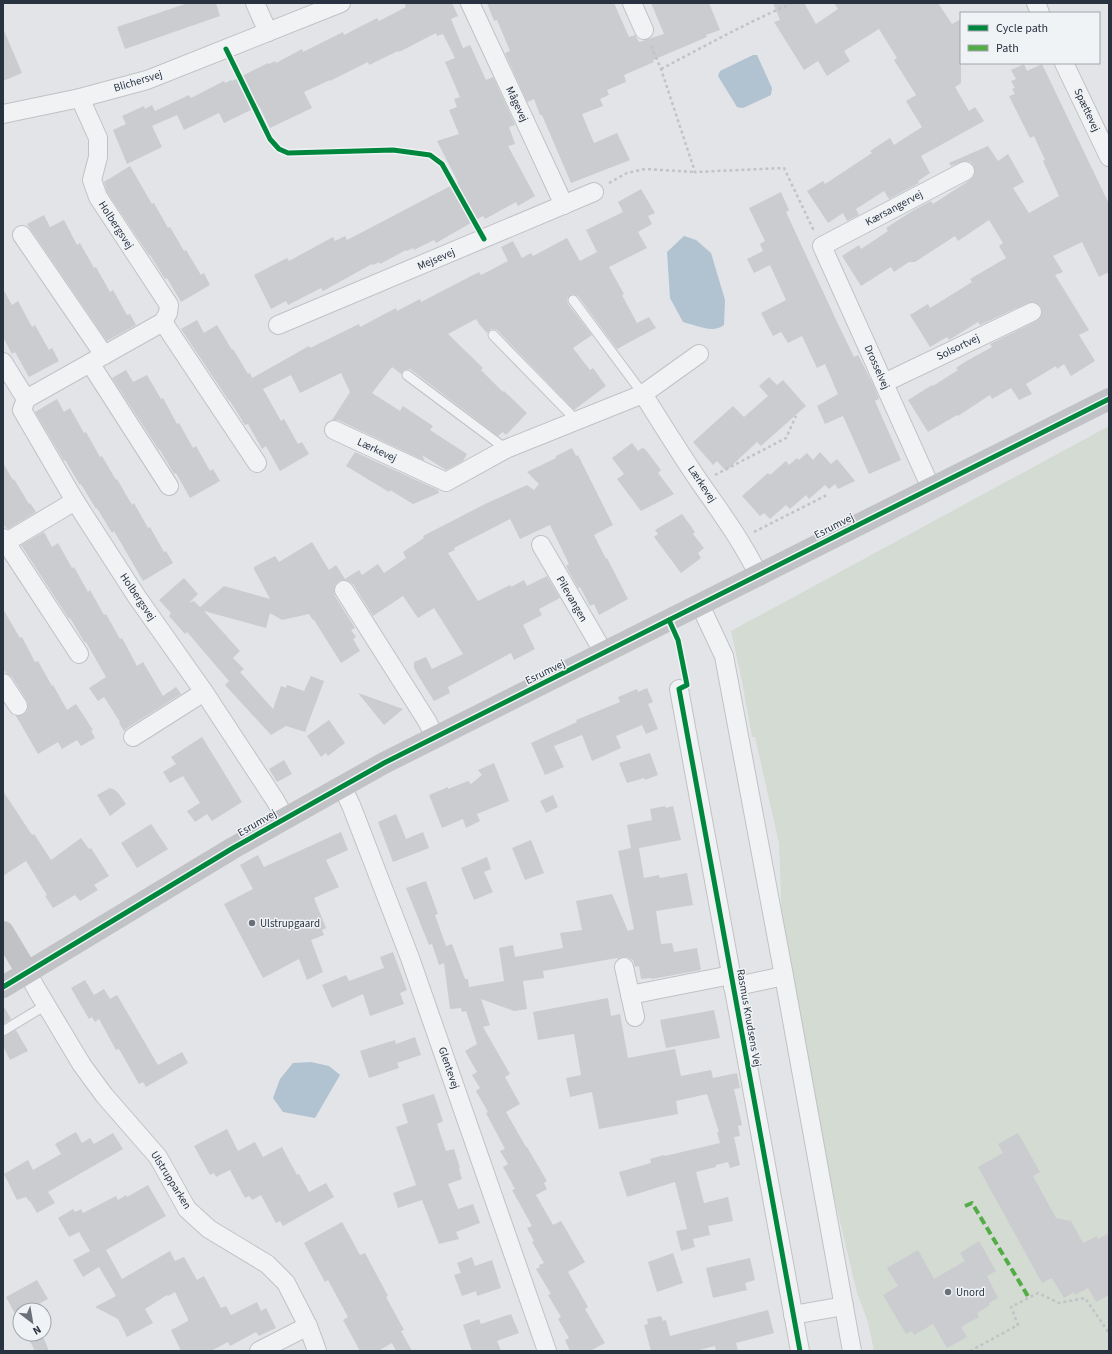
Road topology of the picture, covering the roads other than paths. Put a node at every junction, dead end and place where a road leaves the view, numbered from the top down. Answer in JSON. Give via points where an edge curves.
{"nodes":[{"id":1,"x":255,"y":3,"type":"edge"},
{"id":2,"x":341,"y":3,"type":"edge"},
{"id":3,"x":470,"y":3,"type":"edge"},
{"id":4,"x":632,"y":3,"type":"edge"},
{"id":5,"x":644,"y":30,"type":"road end"},
{"id":6,"x":268,"y":32,"type":"junction"},
{"id":7,"x":1064,"y":64,"type":"edge"},
{"id":8,"x":80,"y":98,"type":"junction"},
{"id":9,"x":3,"y":114,"type":"edge"},
{"id":10,"x":1109,"y":157,"type":"edge"},
{"id":11,"x":966,"y":171,"type":"dead end"},
{"id":12,"x":594,"y":192,"type":"road end"},
{"id":13,"x":564,"y":205,"type":"junction"},
{"id":14,"x":22,"y":236,"type":"dead end"},
{"id":15,"x":822,"y":246,"type":"joint"},
{"id":16,"x":573,"y":300,"type":"dead end"},
{"id":17,"x":1032,"y":312,"type":"dead end"},
{"id":18,"x":163,"y":322,"type":"junction"},
{"id":19,"x":278,"y":325,"type":"dead end"},
{"id":20,"x":493,"y":335,"type":"dead end"},
{"id":21,"x":700,"y":354,"type":"dead end"},
{"id":22,"x":97,"y":359,"type":"junction"},
{"id":23,"x":3,"y":362,"type":"edge"},
{"id":24,"x":408,"y":375,"type":"dead end"},
{"id":25,"x":884,"y":383,"type":"junction"},
{"id":26,"x":643,"y":394,"type":"junction"},
{"id":27,"x":1109,"y":399,"type":"edge"},
{"id":28,"x":26,"y":400,"type":"junction"},
{"id":29,"x":576,"y":421,"type":"junction"},
{"id":30,"x":334,"y":430,"type":"dead end"},
{"id":31,"x":506,"y":449,"type":"junction"},
{"id":32,"x":257,"y":463,"type":"dead end"},
{"id":33,"x":169,"y":486,"type":"dead end"},
{"id":34,"x":931,"y":488,"type":"junction"},
{"id":35,"x":75,"y":501,"type":"junction"},
{"id":36,"x":4,"y":541,"type":"edge"},
{"id":37,"x":541,"y":545,"type":"dead end"},
{"id":38,"x":758,"y":576,"type":"junction"},
{"id":39,"x":344,"y":590,"type":"dead end"},
{"id":40,"x":700,"y":605,"type":"junction"},
{"id":41,"x":604,"y":653,"type":"junction"},
{"id":42,"x":79,"y":654,"type":"dead end"},
{"id":43,"x":3,"y":683,"type":"edge"},
{"id":44,"x":679,"y":689,"type":"dead end"},
{"id":45,"x":204,"y":692,"type":"junction"},
{"id":46,"x":18,"y":706,"type":"dead end"},
{"id":47,"x":133,"y":737,"type":"dead end"},
{"id":48,"x":435,"y":737,"type":"junction"},
{"id":49,"x":342,"y":787,"type":"junction"},
{"id":50,"x":285,"y":818,"type":"junction"},
{"id":51,"x":3,"y":932,"type":"edge"},
{"id":52,"x":624,"y":967,"type":"dead end"},
{"id":53,"x":28,"y":972,"type":"junction"},
{"id":54,"x":784,"y":976,"type":"junction"},
{"id":55,"x":732,"y":981,"type":"junction"},
{"id":56,"x":3,"y":987,"type":"edge"},
{"id":57,"x":630,"y":996,"type":"junction"},
{"id":58,"x":46,"y":1005,"type":"junction"},
{"id":59,"x":635,"y":1017,"type":"dead end"},
{"id":60,"x":3,"y":1031,"type":"edge"},
{"id":61,"x":844,"y":1306,"type":"junction"},
{"id":62,"x":793,"y":1315,"type":"junction"},
{"id":63,"x":308,"y":1326,"type":"junction"},
{"id":64,"x":259,"y":1351,"type":"edge"},
{"id":65,"x":317,"y":1351,"type":"edge"},
{"id":66,"x":548,"y":1351,"type":"edge"},
{"id":67,"x":800,"y":1351,"type":"edge"},
{"id":68,"x":852,"y":1351,"type":"edge"}],
"edges":[{"from":1,"to":6,"type":"street"},
{"from":2,"to":6,"type":"street","name":"Blichersvej"},
{"from":3,"to":13,"type":"street","name":"Mågevej"},
{"from":4,"to":5,"type":"street"},
{"from":6,"to":8,"type":"street","name":"Blichersvej","via":[[147,80]]},
{"from":7,"to":10,"type":"street","name":"Spættevej"},
{"from":8,"to":9,"type":"street","name":"Blichersvej"},
{"from":8,"to":18,"type":"street","name":"Holbergsvej","via":[[98,138],[98,158],[92,180],[98,197],[169,305]]},
{"from":11,"to":15,"type":"street","name":"Kærsangervej"},
{"from":12,"to":13,"type":"street","name":"Mejsevej"},
{"from":13,"to":19,"type":"street","name":"Mejsevej"},
{"from":14,"to":22,"type":"street"},
{"from":15,"to":25,"type":"street","name":"Drosselvej"},
{"from":16,"to":26,"type":"lane","name":"Lærkevej"},
{"from":17,"to":25,"type":"street","name":"Solsortvej"},
{"from":18,"to":22,"type":"street"},
{"from":18,"to":32,"type":"street"},
{"from":20,"to":29,"type":"lane"},
{"from":21,"to":26,"type":"street","name":"Lærkevej"},
{"from":22,"to":28,"type":"street"},
{"from":22,"to":33,"type":"street"},
{"from":23,"to":28,"type":"street","name":"Holbergsvej"},
{"from":24,"to":31,"type":"lane"},
{"from":25,"to":34,"type":"street","name":"Drosselvej"},
{"from":26,"to":29,"type":"street","name":"Lærkevej"},
{"from":26,"to":38,"type":"street","name":"Lærkevej","via":[[739,540]]},
{"from":27,"to":34,"type":"main road","name":"Esrumvej"},
{"from":28,"to":35,"type":"street","name":"Holbergsvej","via":[[22,410]]},
{"from":29,"to":31,"type":"street","name":"Lærkevej"},
{"from":30,"to":31,"type":"street","name":"Lærkevej","via":[[446,482]]},
{"from":34,"to":38,"type":"main road","name":"Esrumvej"},
{"from":35,"to":36,"type":"street"},
{"from":35,"to":45,"type":"street","name":"Holbergsvej","via":[[137,597]]},
{"from":36,"to":42,"type":"street"},
{"from":37,"to":41,"type":"street","name":"Pilevangen"},
{"from":38,"to":40,"type":"main road","name":"Esrumvej"},
{"from":39,"to":48,"type":"street"},
{"from":40,"to":41,"type":"main road","name":"Esrumvej"},
{"from":40,"to":54,"type":"street","via":[[724,656]]},
{"from":41,"to":48,"type":"main road","name":"Esrumvej"},
{"from":43,"to":46,"type":"street"},
{"from":44,"to":55,"type":"street","name":"Rasmus Knudsens Vej"},
{"from":45,"to":47,"type":"street"},
{"from":45,"to":50,"type":"street","name":"Holbergsvej"},
{"from":48,"to":49,"type":"main road","name":"Esrumvej"},
{"from":49,"to":50,"type":"main road","name":"Esrumvej"},
{"from":49,"to":66,"type":"street","name":"Glentevej","via":[[410,958]]},
{"from":50,"to":53,"type":"main road","name":"Esrumvej"},
{"from":51,"to":53,"type":"main road"},
{"from":52,"to":57,"type":"street"},
{"from":53,"to":56,"type":"main road","name":"Esrumvej"},
{"from":53,"to":58,"type":"street","name":"Ulstrupparken"},
{"from":54,"to":55,"type":"street","name":"Rasmus Knudsens Vej"},
{"from":54,"to":61,"type":"street"},
{"from":55,"to":57,"type":"street","name":"Rasmus Knudsens Vej"},
{"from":55,"to":62,"type":"street","name":"Rasmus Knudsens Vej"},
{"from":57,"to":59,"type":"street"},
{"from":58,"to":60,"type":"lane"},
{"from":58,"to":63,"type":"street","name":"Ulstrupparken","via":[[86,1071],[158,1157],[187,1209],[209,1229],[267,1264],[286,1282]]},
{"from":61,"to":62,"type":"street"},
{"from":61,"to":68,"type":"street"},
{"from":62,"to":67,"type":"street","name":"Rasmus Knudsens Vej"},
{"from":63,"to":64,"type":"street"},
{"from":63,"to":65,"type":"street","name":"Ulstrupparken"}]}
